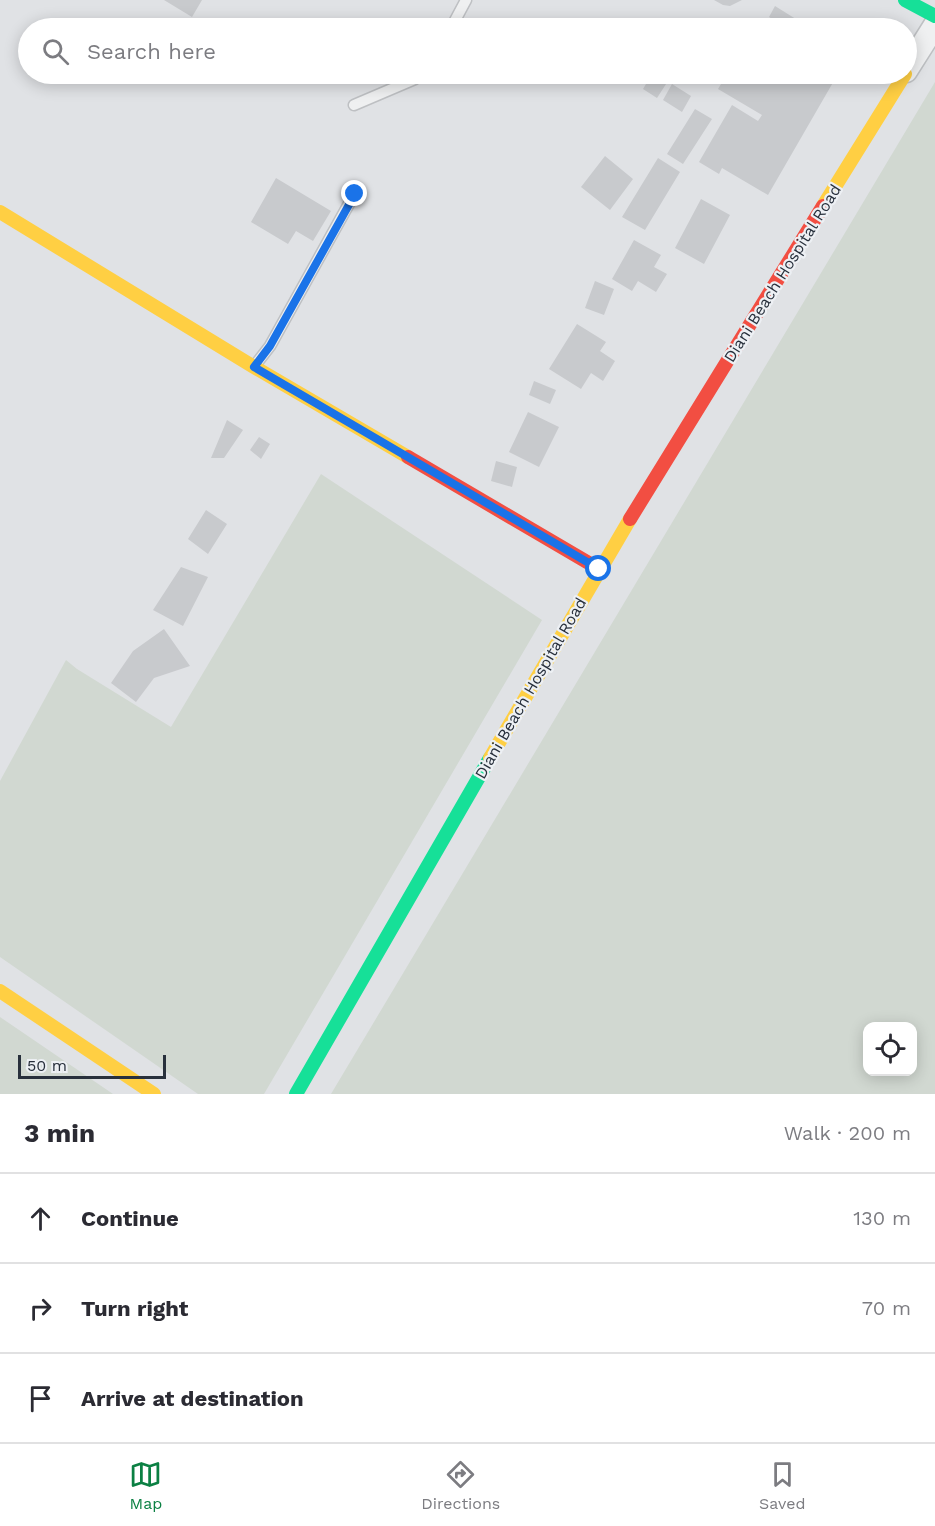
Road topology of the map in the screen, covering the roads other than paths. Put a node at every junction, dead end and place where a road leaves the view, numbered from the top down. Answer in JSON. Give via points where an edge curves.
{"nodes":[{"id":1,"x":466,"y":0,"type":"edge"},
{"id":2,"x":905,"y":0,"type":"edge"},
{"id":3,"x":935,"y":16,"type":"edge"},
{"id":4,"x":456,"y":18,"type":"edge"},
{"id":5,"x":935,"y":24,"type":"edge"},
{"id":6,"x":917,"y":54,"type":"edge"},
{"id":7,"x":404,"y":84,"type":"edge"},
{"id":8,"x":899,"y":84,"type":"edge"},
{"id":9,"x":354,"y":105,"type":"dead end"},
{"id":10,"x":355,"y":194,"type":"dead end"},
{"id":11,"x":0,"y":212,"type":"edge"},
{"id":12,"x":254,"y":367,"type":"junction"},
{"id":13,"x":599,"y":569,"type":"junction"},
{"id":14,"x":0,"y":991,"type":"edge"},
{"id":15,"x":154,"y":1094,"type":"edge"},
{"id":16,"x":296,"y":1094,"type":"edge"}],
"edges":[{"from":1,"to":4,"type":"lane"},
{"from":2,"to":3,"type":"street"},
{"from":5,"to":6,"type":"street","name":"Diani Beach Hospital Road"},
{"from":7,"to":9,"type":"lane"},
{"from":8,"to":13,"type":"street","name":"Diani Beach Hospital Road"},
{"from":10,"to":12,"type":"lane","via":[[270,346]]},
{"from":11,"to":12,"type":"street"},
{"from":12,"to":13,"type":"street"},
{"from":13,"to":16,"type":"street","name":"Diani Beach Hospital Road"},
{"from":14,"to":15,"type":"street"}]}
